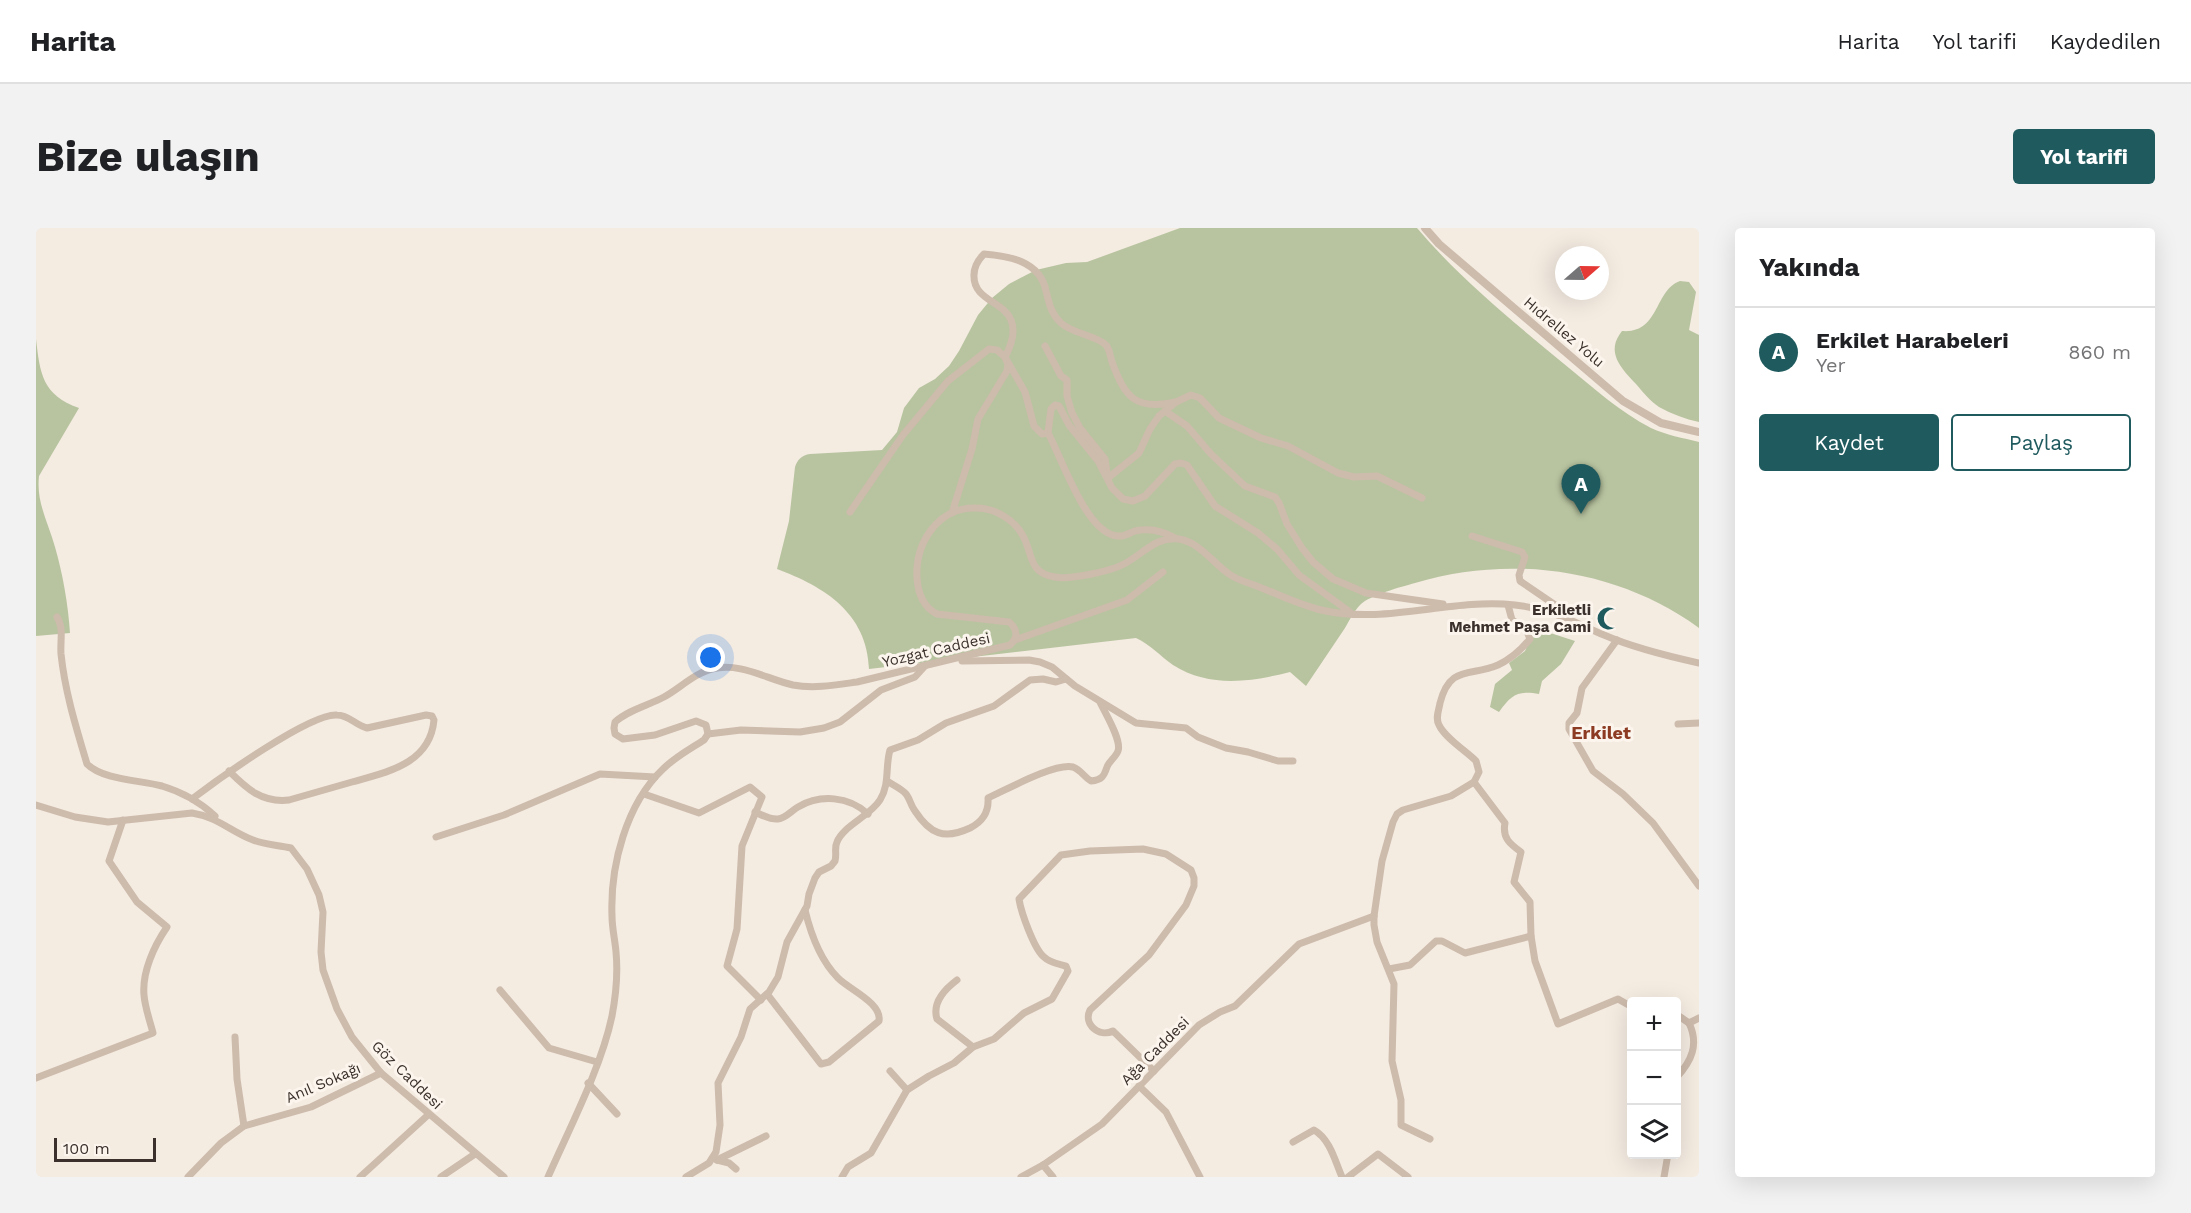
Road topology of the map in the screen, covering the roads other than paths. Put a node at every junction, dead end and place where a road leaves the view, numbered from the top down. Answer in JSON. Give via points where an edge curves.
{"nodes":[{"id":1,"x":1425,"y":228,"type":"edge"},
{"id":2,"x":1045,"y":346,"type":"dead end"},
{"id":3,"x":1005,"y":357,"type":"junction"},
{"id":4,"x":1176,"y":402,"type":"junction"},
{"id":5,"x":1165,"y":411,"type":"junction"},
{"id":6,"x":1699,"y":432,"type":"edge"},
{"id":7,"x":1048,"y":433,"type":"junction"},
{"id":8,"x":1108,"y":478,"type":"junction"},
{"id":9,"x":1422,"y":498,"type":"dead end"},
{"id":10,"x":850,"y":512,"type":"dead end"},
{"id":11,"x":952,"y":513,"type":"junction"},
{"id":12,"x":1472,"y":536,"type":"dead end"},
{"id":13,"x":1177,"y":539,"type":"junction"},
{"id":14,"x":1163,"y":573,"type":"dead end"},
{"id":15,"x":1508,"y":604,"type":"junction"},
{"id":16,"x":1451,"y":606,"type":"junction"},
{"id":17,"x":1352,"y":614,"type":"junction"},
{"id":18,"x":57,"y":617,"type":"dead end"},
{"id":19,"x":1567,"y":617,"type":"junction"},
{"id":20,"x":1015,"y":640,"type":"junction"},
{"id":21,"x":1617,"y":640,"type":"junction"},
{"id":22,"x":947,"y":661,"type":"junction"},
{"id":23,"x":1699,"y":663,"type":"edge"},
{"id":24,"x":925,"y":666,"type":"junction"},
{"id":25,"x":1066,"y":679,"type":"junction"},
{"id":26,"x":1099,"y":700,"type":"junction"},
{"id":27,"x":1699,"y":723,"type":"edge"},
{"id":28,"x":1678,"y":724,"type":"dead end"},
{"id":29,"x":706,"y":737,"type":"junction"},
{"id":30,"x":1293,"y":761,"type":"dead end"},
{"id":31,"x":229,"y":771,"type":"junction"},
{"id":32,"x":655,"y":777,"type":"junction"},
{"id":33,"x":887,"y":781,"type":"junction"},
{"id":34,"x":1473,"y":782,"type":"junction"},
{"id":35,"x":644,"y":794,"type":"junction"},
{"id":36,"x":192,"y":799,"type":"junction"},
{"id":37,"x":36,"y":805,"type":"edge"},
{"id":38,"x":755,"y":812,"type":"junction"},
{"id":39,"x":868,"y":814,"type":"junction"},
{"id":40,"x":123,"y":820,"type":"junction"},
{"id":41,"x":219,"y":820,"type":"junction"},
{"id":42,"x":436,"y":837,"type":"dead end"},
{"id":43,"x":1699,"y":886,"type":"edge"},
{"id":44,"x":805,"y":910,"type":"junction"},
{"id":45,"x":1374,"y":916,"type":"junction"},
{"id":46,"x":1531,"y":936,"type":"junction"},
{"id":47,"x":1389,"y":969,"type":"junction"},
{"id":48,"x":957,"y":980,"type":"dead end"},
{"id":49,"x":500,"y":990,"type":"dead end"},
{"id":50,"x":764,"y":997,"type":"junction"},
{"id":51,"x":1627,"y":1004,"type":"edge"},
{"id":52,"x":1681,"y":1017,"type":"edge"},
{"id":53,"x":1699,"y":1018,"type":"edge"},
{"id":54,"x":1689,"y":1023,"type":"junction"},
{"id":55,"x":235,"y":1037,"type":"dead end"},
{"id":56,"x":973,"y":1047,"type":"junction"},
{"id":57,"x":597,"y":1062,"type":"junction"},
{"id":58,"x":890,"y":1071,"type":"dead end"},
{"id":59,"x":1154,"y":1071,"type":"junction"},
{"id":60,"x":381,"y":1073,"type":"junction"},
{"id":61,"x":1681,"y":1073,"type":"edge"},
{"id":62,"x":36,"y":1078,"type":"edge"},
{"id":63,"x":588,"y":1083,"type":"junction"},
{"id":64,"x":1139,"y":1086,"type":"junction"},
{"id":65,"x":907,"y":1090,"type":"junction"},
{"id":66,"x":617,"y":1114,"type":"dead end"},
{"id":67,"x":428,"y":1115,"type":"junction"},
{"id":68,"x":244,"y":1126,"type":"junction"},
{"id":69,"x":765,"y":1136,"type":"dead end"},
{"id":70,"x":1430,"y":1139,"type":"dead end"},
{"id":71,"x":1293,"y":1142,"type":"dead end"},
{"id":72,"x":475,"y":1154,"type":"junction"},
{"id":73,"x":1667,"y":1159,"type":"edge"},
{"id":74,"x":714,"y":1160,"type":"junction"},
{"id":75,"x":1043,"y":1165,"type":"junction"},
{"id":76,"x":736,"y":1169,"type":"dead end"},
{"id":77,"x":188,"y":1177,"type":"edge"},
{"id":78,"x":360,"y":1177,"type":"edge"},
{"id":79,"x":441,"y":1177,"type":"edge"},
{"id":80,"x":504,"y":1177,"type":"edge"},
{"id":81,"x":548,"y":1177,"type":"edge"},
{"id":82,"x":686,"y":1177,"type":"edge"},
{"id":83,"x":842,"y":1177,"type":"edge"},
{"id":84,"x":1021,"y":1177,"type":"edge"},
{"id":85,"x":1053,"y":1177,"type":"edge"},
{"id":86,"x":1200,"y":1177,"type":"edge"},
{"id":87,"x":1342,"y":1177,"type":"edge"},
{"id":88,"x":1348,"y":1177,"type":"edge"},
{"id":89,"x":1408,"y":1177,"type":"edge"},
{"id":90,"x":1664,"y":1177,"type":"edge"}],
"edges":[{"from":1,"to":6,"type":"street","name":"Hıdrellez Yolu","via":[[1623,401],[1661,423]]},
{"from":2,"to":8,"type":"street","via":[[1067,380],[1068,401],[1075,421],[1105,459]]},
{"from":3,"to":4,"type":"street","via":[[1012,339],[1011,321],[980,292],[974,279],[975,266],[984,254],[1014,258],[1035,271],[1060,322],[1106,346],[1121,386],[1129,396],[1149,404]]},
{"from":3,"to":7,"type":"street","via":[[1025,392],[1036,429]]},
{"from":3,"to":10,"type":"street","via":[[997,350],[986,350],[948,381],[903,435]]},
{"from":3,"to":11,"type":"street","via":[[1007,371],[978,419]]},
{"from":4,"to":5,"type":"street"},
{"from":4,"to":9,"type":"street","via":[[1197,396],[1219,418],[1254,435],[1288,446],[1343,475],[1377,476]]},
{"from":5,"to":8,"type":"street","via":[[1150,429],[1136,457]]},
{"from":5,"to":16,"type":"street","via":[[1187,426],[1245,486],[1275,497],[1302,548],[1333,579],[1365,593]]},
{"from":7,"to":8,"type":"street","via":[[1051,410],[1059,406]]},
{"from":7,"to":13,"type":"street","via":[[1081,502],[1102,530],[1122,536],[1150,530]]},
{"from":8,"to":17,"type":"street","via":[[1117,495],[1133,501],[1144,496],[1173,466],[1187,465],[1215,506],[1258,533],[1299,575]]},
{"from":11,"to":13,"type":"street","via":[[977,508],[1004,516],[1022,533],[1035,566],[1056,578],[1118,566],[1157,543]]},
{"from":11,"to":20,"type":"street","name":"Yozgat Caddesi","via":[[932,529],[920,548],[917,577],[922,599],[940,615],[1009,622],[1016,630]]},
{"from":12,"to":19,"type":"street","via":[[1522,552],[1520,581]]},
{"from":13,"to":17,"type":"street","via":[[1191,543],[1230,575],[1310,606]]},
{"from":14,"to":20,"type":"street","via":[[1127,600]]},
{"from":15,"to":16,"type":"street"},
{"from":15,"to":19,"type":"street"},
{"from":15,"to":34,"type":"street","via":[[1512,620],[1526,629],[1530,639],[1514,656],[1498,665],[1457,676],[1446,688],[1438,712],[1440,727],[1478,765],[1478,776]]},
{"from":16,"to":17,"type":"street"},
{"from":18,"to":36,"type":"street","via":[[69,705],[87,764],[101,773],[162,786]]},
{"from":19,"to":21,"type":"street"},
{"from":20,"to":22,"type":"street","name":"Yozgat Caddesi","via":[[1006,647]]},
{"from":21,"to":23,"type":"street"},
{"from":21,"to":43,"type":"street","via":[[1582,688],[1569,729],[1593,771],[1653,823]]},
{"from":22,"to":24,"type":"street","name":"Yozgat Caddesi"},
{"from":22,"to":25,"type":"street","via":[[1034,661],[1052,667]]},
{"from":24,"to":29,"type":"street","via":[[915,676],[881,690],[840,722],[824,728],[800,732],[741,730]]},
{"from":24,"to":29,"type":"street","name":"Yozgat Caddesi","via":[[844,684],[809,686],[749,671],[713,669],[620,718],[614,728],[620,738],[635,739],[698,721],[706,725]]},
{"from":25,"to":26,"type":"street"},
{"from":25,"to":33,"type":"street","via":[[1030,680],[994,706],[892,748]]},
{"from":26,"to":30,"type":"street","via":[[1136,723],[1186,728],[1226,748],[1278,762]]},
{"from":26,"to":33,"type":"street","via":[[1119,747],[1098,780],[1088,780],[1080,770],[1067,767],[1024,780],[988,798],[987,811],[978,823],[948,834],[926,826],[906,794]]},
{"from":27,"to":28,"type":"street"},
{"from":29,"to":32,"type":"street"},
{"from":31,"to":31,"type":"street","via":[[294,731],[331,715],[344,716],[367,728],[426,715],[434,720],[425,747],[405,764],[289,800],[258,796]]},
{"from":31,"to":36,"type":"street"},
{"from":32,"to":35,"type":"street"},
{"from":32,"to":42,"type":"street","via":[[600,774],[504,815]]},
{"from":33,"to":39,"type":"street","via":[[879,801]]},
{"from":34,"to":45,"type":"street","via":[[1451,796],[1403,810],[1395,817],[1382,861]]},
{"from":34,"to":46,"type":"street","via":[[1505,823],[1508,841],[1521,852],[1514,882],[1530,902]]},
{"from":35,"to":38,"type":"street","via":[[699,813],[750,787],[762,797]]},
{"from":35,"to":57,"type":"street","via":[[625,832],[615,876],[612,907],[616,989]]},
{"from":36,"to":41,"type":"street"},
{"from":37,"to":40,"type":"street","name":"Göz Caddesi","via":[[85,820]]},
{"from":38,"to":39,"type":"street","via":[[778,819],[811,801],[832,799],[852,802]]},
{"from":38,"to":50,"type":"street","via":[[742,846],[737,929],[727,966]]},
{"from":39,"to":44,"type":"street","via":[[838,839],[835,861],[815,878]]},
{"from":40,"to":41,"type":"street","name":"Göz Caddesi","via":[[192,813]]},
{"from":40,"to":62,"type":"street","via":[[109,861],[137,902],[167,927],[150,959],[145,986],[153,1033]]},
{"from":41,"to":60,"type":"street","name":"Göz Caddesi","via":[[254,840],[291,848],[302,861],[321,904],[321,952],[326,981],[352,1037]]},
{"from":44,"to":50,"type":"street","via":[[790,936],[781,970]]},
{"from":44,"to":50,"type":"street","via":[[826,964],[878,1009],[879,1021],[829,1062],[821,1064]]},
{"from":45,"to":47,"type":"street","via":[[1377,942]]},
{"from":45,"to":59,"type":"street","name":"Ağa Caddesi","via":[[1299,944],[1235,1006],[1199,1025]]},
{"from":46,"to":47,"type":"street","via":[[1465,953],[1436,941],[1410,965]]},
{"from":46,"to":51,"type":"street","via":[[1535,962],[1558,1024],[1618,999]]},
{"from":47,"to":70,"type":"street","via":[[1394,992],[1392,1061],[1401,1100],[1401,1125]]},
{"from":48,"to":56,"type":"street","via":[[940,998],[935,1016]]},
{"from":49,"to":57,"type":"street","via":[[549,1048]]},
{"from":50,"to":74,"type":"street","via":[[750,1009],[718,1083],[719,1134]]},
{"from":52,"to":54,"type":"street"},
{"from":53,"to":54,"type":"street"},
{"from":54,"to":61,"type":"street","via":[[1696,1036],[1696,1051]]},
{"from":55,"to":68,"type":"street"},
{"from":56,"to":59,"type":"street","via":[[994,1039],[1023,1013],[1052,999],[1068,972],[1066,966],[1047,960],[1039,952],[1019,899],[1061,855],[1143,849],[1166,854],[1191,870],[1192,895],[1149,955],[1090,1010],[1088,1019],[1099,1033],[1113,1031]]},
{"from":56,"to":65,"type":"street","via":[[954,1063]]},
{"from":57,"to":63,"type":"street"},
{"from":58,"to":65,"type":"street"},
{"from":59,"to":64,"type":"street","name":"Ağa Caddesi"},
{"from":60,"to":67,"type":"street","name":"Göz Caddesi"},
{"from":60,"to":68,"type":"street","name":"Anıl Sokağı","via":[[311,1107]]},
{"from":63,"to":66,"type":"street"},
{"from":63,"to":81,"type":"street"},
{"from":64,"to":75,"type":"street","name":"Ağa Caddesi","via":[[1102,1124]]},
{"from":64,"to":86,"type":"street","via":[[1166,1112]]},
{"from":65,"to":83,"type":"street","via":[[871,1153],[848,1167]]},
{"from":67,"to":72,"type":"street","name":"Göz Caddesi"},
{"from":67,"to":78,"type":"street"},
{"from":68,"to":77,"type":"street","name":"Anıl Sokağı"},
{"from":69,"to":74,"type":"street"},
{"from":71,"to":87,"type":"street","via":[[1314,1130],[1320,1134]]},
{"from":72,"to":79,"type":"street"},
{"from":72,"to":80,"type":"street","name":"Göz Caddesi"},
{"from":73,"to":90,"type":"street"},
{"from":74,"to":76,"type":"street"},
{"from":74,"to":82,"type":"street"},
{"from":75,"to":84,"type":"street","name":"Ağa Caddesi"},
{"from":75,"to":85,"type":"street"},
{"from":88,"to":89,"type":"street","via":[[1378,1154]]}]}
